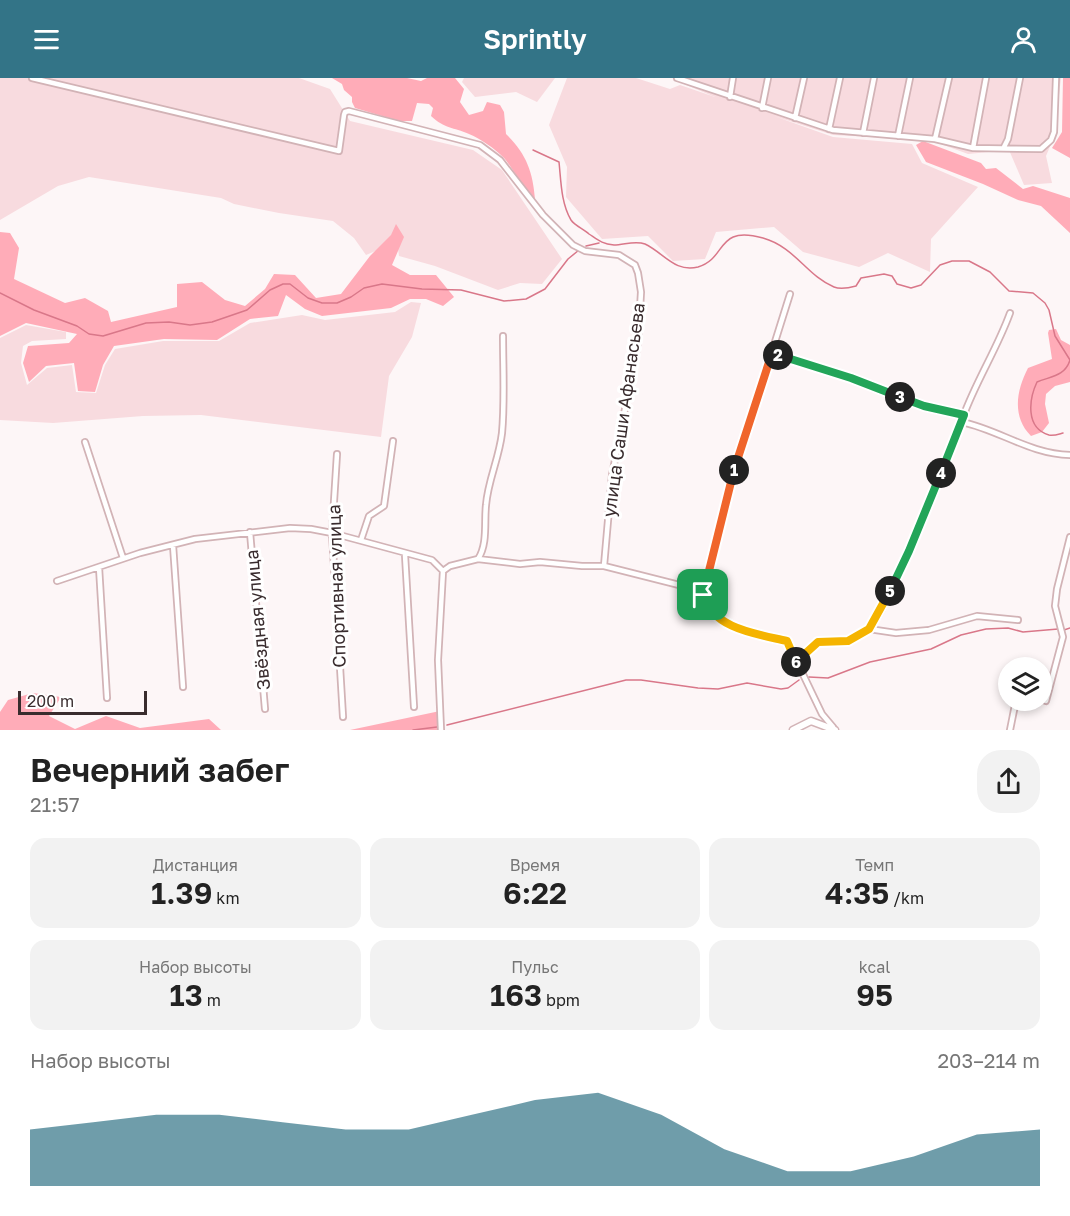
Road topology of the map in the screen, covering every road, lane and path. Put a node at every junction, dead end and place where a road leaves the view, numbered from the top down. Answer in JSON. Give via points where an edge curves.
{"nodes":[{"id":1,"x":32,"y":78,"type":"edge"},
{"id":2,"x":677,"y":78,"type":"edge"},
{"id":3,"x":704,"y":78,"type":"edge"},
{"id":4,"x":734,"y":78,"type":"edge"},
{"id":5,"x":768,"y":78,"type":"edge"},
{"id":6,"x":804,"y":78,"type":"edge"},
{"id":7,"x":840,"y":78,"type":"edge"},
{"id":8,"x":874,"y":78,"type":"edge"},
{"id":9,"x":910,"y":78,"type":"edge"},
{"id":10,"x":949,"y":78,"type":"edge"},
{"id":11,"x":986,"y":78,"type":"edge"},
{"id":12,"x":1020,"y":78,"type":"edge"},
{"id":13,"x":1056,"y":78,"type":"edge"},
{"id":14,"x":703,"y":87,"type":"junction"},
{"id":15,"x":730,"y":98,"type":"junction"},
{"id":16,"x":762,"y":108,"type":"junction"},
{"id":17,"x":795,"y":118,"type":"junction"},
{"id":18,"x":829,"y":129,"type":"junction"},
{"id":19,"x":862,"y":133,"type":"junction"},
{"id":20,"x":898,"y":136,"type":"junction"},
{"id":21,"x":935,"y":139,"type":"junction"},
{"id":22,"x":1004,"y":147,"type":"junction"},
{"id":23,"x":973,"y":148,"type":"junction"},
{"id":24,"x":790,"y":294,"type":"dead end"},
{"id":25,"x":1010,"y":313,"type":"dead end"},
{"id":26,"x":504,"y":336,"type":"dead end"},
{"id":27,"x":772,"y":353,"type":"junction"},
{"id":28,"x":964,"y":415,"type":"junction"},
{"id":29,"x":962,"y":422,"type":"junction"},
{"id":30,"x":393,"y":441,"type":"dead end"},
{"id":31,"x":85,"y":442,"type":"dead end"},
{"id":32,"x":337,"y":454,"type":"dead end"},
{"id":33,"x":1070,"y":454,"type":"edge"},
{"id":34,"x":250,"y":531,"type":"junction"},
{"id":35,"x":332,"y":533,"type":"junction"},
{"id":36,"x":1070,"y":537,"type":"edge"},
{"id":37,"x":362,"y":540,"type":"junction"},
{"id":38,"x":173,"y":544,"type":"junction"},
{"id":39,"x":405,"y":555,"type":"junction"},
{"id":40,"x":123,"y":558,"type":"junction"},
{"id":41,"x":478,"y":559,"type":"junction"},
{"id":42,"x":604,"y":566,"type":"junction"},
{"id":43,"x":99,"y":567,"type":"junction"},
{"id":44,"x":443,"y":571,"type":"junction"},
{"id":45,"x":57,"y":581,"type":"dead end"},
{"id":46,"x":703,"y":595,"type":"junction"},
{"id":47,"x":1018,"y":620,"type":"dead end"},
{"id":48,"x":869,"y":629,"type":"junction"},
{"id":49,"x":796,"y":663,"type":"junction"},
{"id":50,"x":1052,"y":678,"type":"edge"},
{"id":51,"x":183,"y":687,"type":"dead end"},
{"id":52,"x":107,"y":698,"type":"dead end"},
{"id":53,"x":414,"y":707,"type":"dead end"},
{"id":54,"x":265,"y":709,"type":"dead end"},
{"id":55,"x":1014,"y":711,"type":"edge"},
{"id":56,"x":343,"y":717,"type":"dead end"},
{"id":57,"x":834,"y":729,"type":"edge"},
{"id":58,"x":441,"y":730,"type":"edge"},
{"id":59,"x":793,"y":730,"type":"edge"},
{"id":60,"x":1010,"y":730,"type":"edge"}],
"edges":[{"from":1,"to":42,"type":"street","name":"улица Саши Афанасьева","via":[[339,151],[344,115],[349,111],[471,141],[500,160],[543,216],[573,245],[628,259],[635,265],[640,283],[638,335],[612,475]]},
{"from":2,"to":14,"type":"street"},
{"from":3,"to":14,"type":"street"},
{"from":4,"to":15,"type":"street"},
{"from":5,"to":16,"type":"street"},
{"from":6,"to":17,"type":"street"},
{"from":7,"to":18,"type":"street"},
{"from":8,"to":19,"type":"street"},
{"from":9,"to":20,"type":"street"},
{"from":10,"to":21,"type":"street"},
{"from":11,"to":23,"type":"street"},
{"from":12,"to":22,"type":"street"},
{"from":13,"to":22,"type":"street","via":[[1051,140],[1041,149]]},
{"from":14,"to":15,"type":"street"},
{"from":15,"to":16,"type":"street"},
{"from":16,"to":17,"type":"street"},
{"from":17,"to":18,"type":"street"},
{"from":18,"to":19,"type":"street"},
{"from":19,"to":20,"type":"street"},
{"from":20,"to":21,"type":"street"},
{"from":21,"to":23,"type":"street"},
{"from":22,"to":23,"type":"street"},
{"from":24,"to":27,"type":"street"},
{"from":25,"to":28,"type":"street"},
{"from":26,"to":41,"type":"street","via":[[502,433],[497,465],[489,479],[485,531]]},
{"from":27,"to":28,"type":"street","via":[[924,406]]},
{"from":27,"to":46,"type":"street","via":[[725,501]]},
{"from":28,"to":29,"type":"street"},
{"from":29,"to":33,"type":"street","via":[[1040,451]]},
{"from":29,"to":48,"type":"street","via":[[909,551]]},
{"from":30,"to":37,"type":"street","via":[[384,506],[369,516]]},
{"from":31,"to":40,"type":"street"},
{"from":32,"to":35,"type":"street","name":"Спортивная улица"},
{"from":34,"to":35,"type":"street","via":[[311,529]]},
{"from":34,"to":38,"type":"street"},
{"from":34,"to":54,"type":"street","name":"Звёздная улица"},
{"from":35,"to":37,"type":"street"},
{"from":35,"to":56,"type":"street","name":"Спортивная улица"},
{"from":36,"to":50,"type":"street","via":[[1057,589],[1055,606],[1063,637]]},
{"from":37,"to":39,"type":"street"},
{"from":38,"to":40,"type":"street"},
{"from":38,"to":51,"type":"street"},
{"from":39,"to":44,"type":"street","via":[[432,560]]},
{"from":39,"to":53,"type":"street"},
{"from":40,"to":43,"type":"street"},
{"from":41,"to":42,"type":"street"},
{"from":41,"to":44,"type":"street"},
{"from":42,"to":46,"type":"street","via":[[691,588]]},
{"from":43,"to":45,"type":"street"},
{"from":43,"to":52,"type":"street"},
{"from":44,"to":58,"type":"street","via":[[438,660]]},
{"from":46,"to":49,"type":"street","via":[[715,616],[730,625],[787,641]]},
{"from":47,"to":48,"type":"street","via":[[977,616],[929,630],[896,633]]},
{"from":48,"to":49,"type":"street","via":[[848,641],[818,642]]},
{"from":49,"to":57,"type":"street"},
{"from":55,"to":60,"type":"street"},
{"from":57,"to":59,"type":"street","via":[[811,721]]}]}
